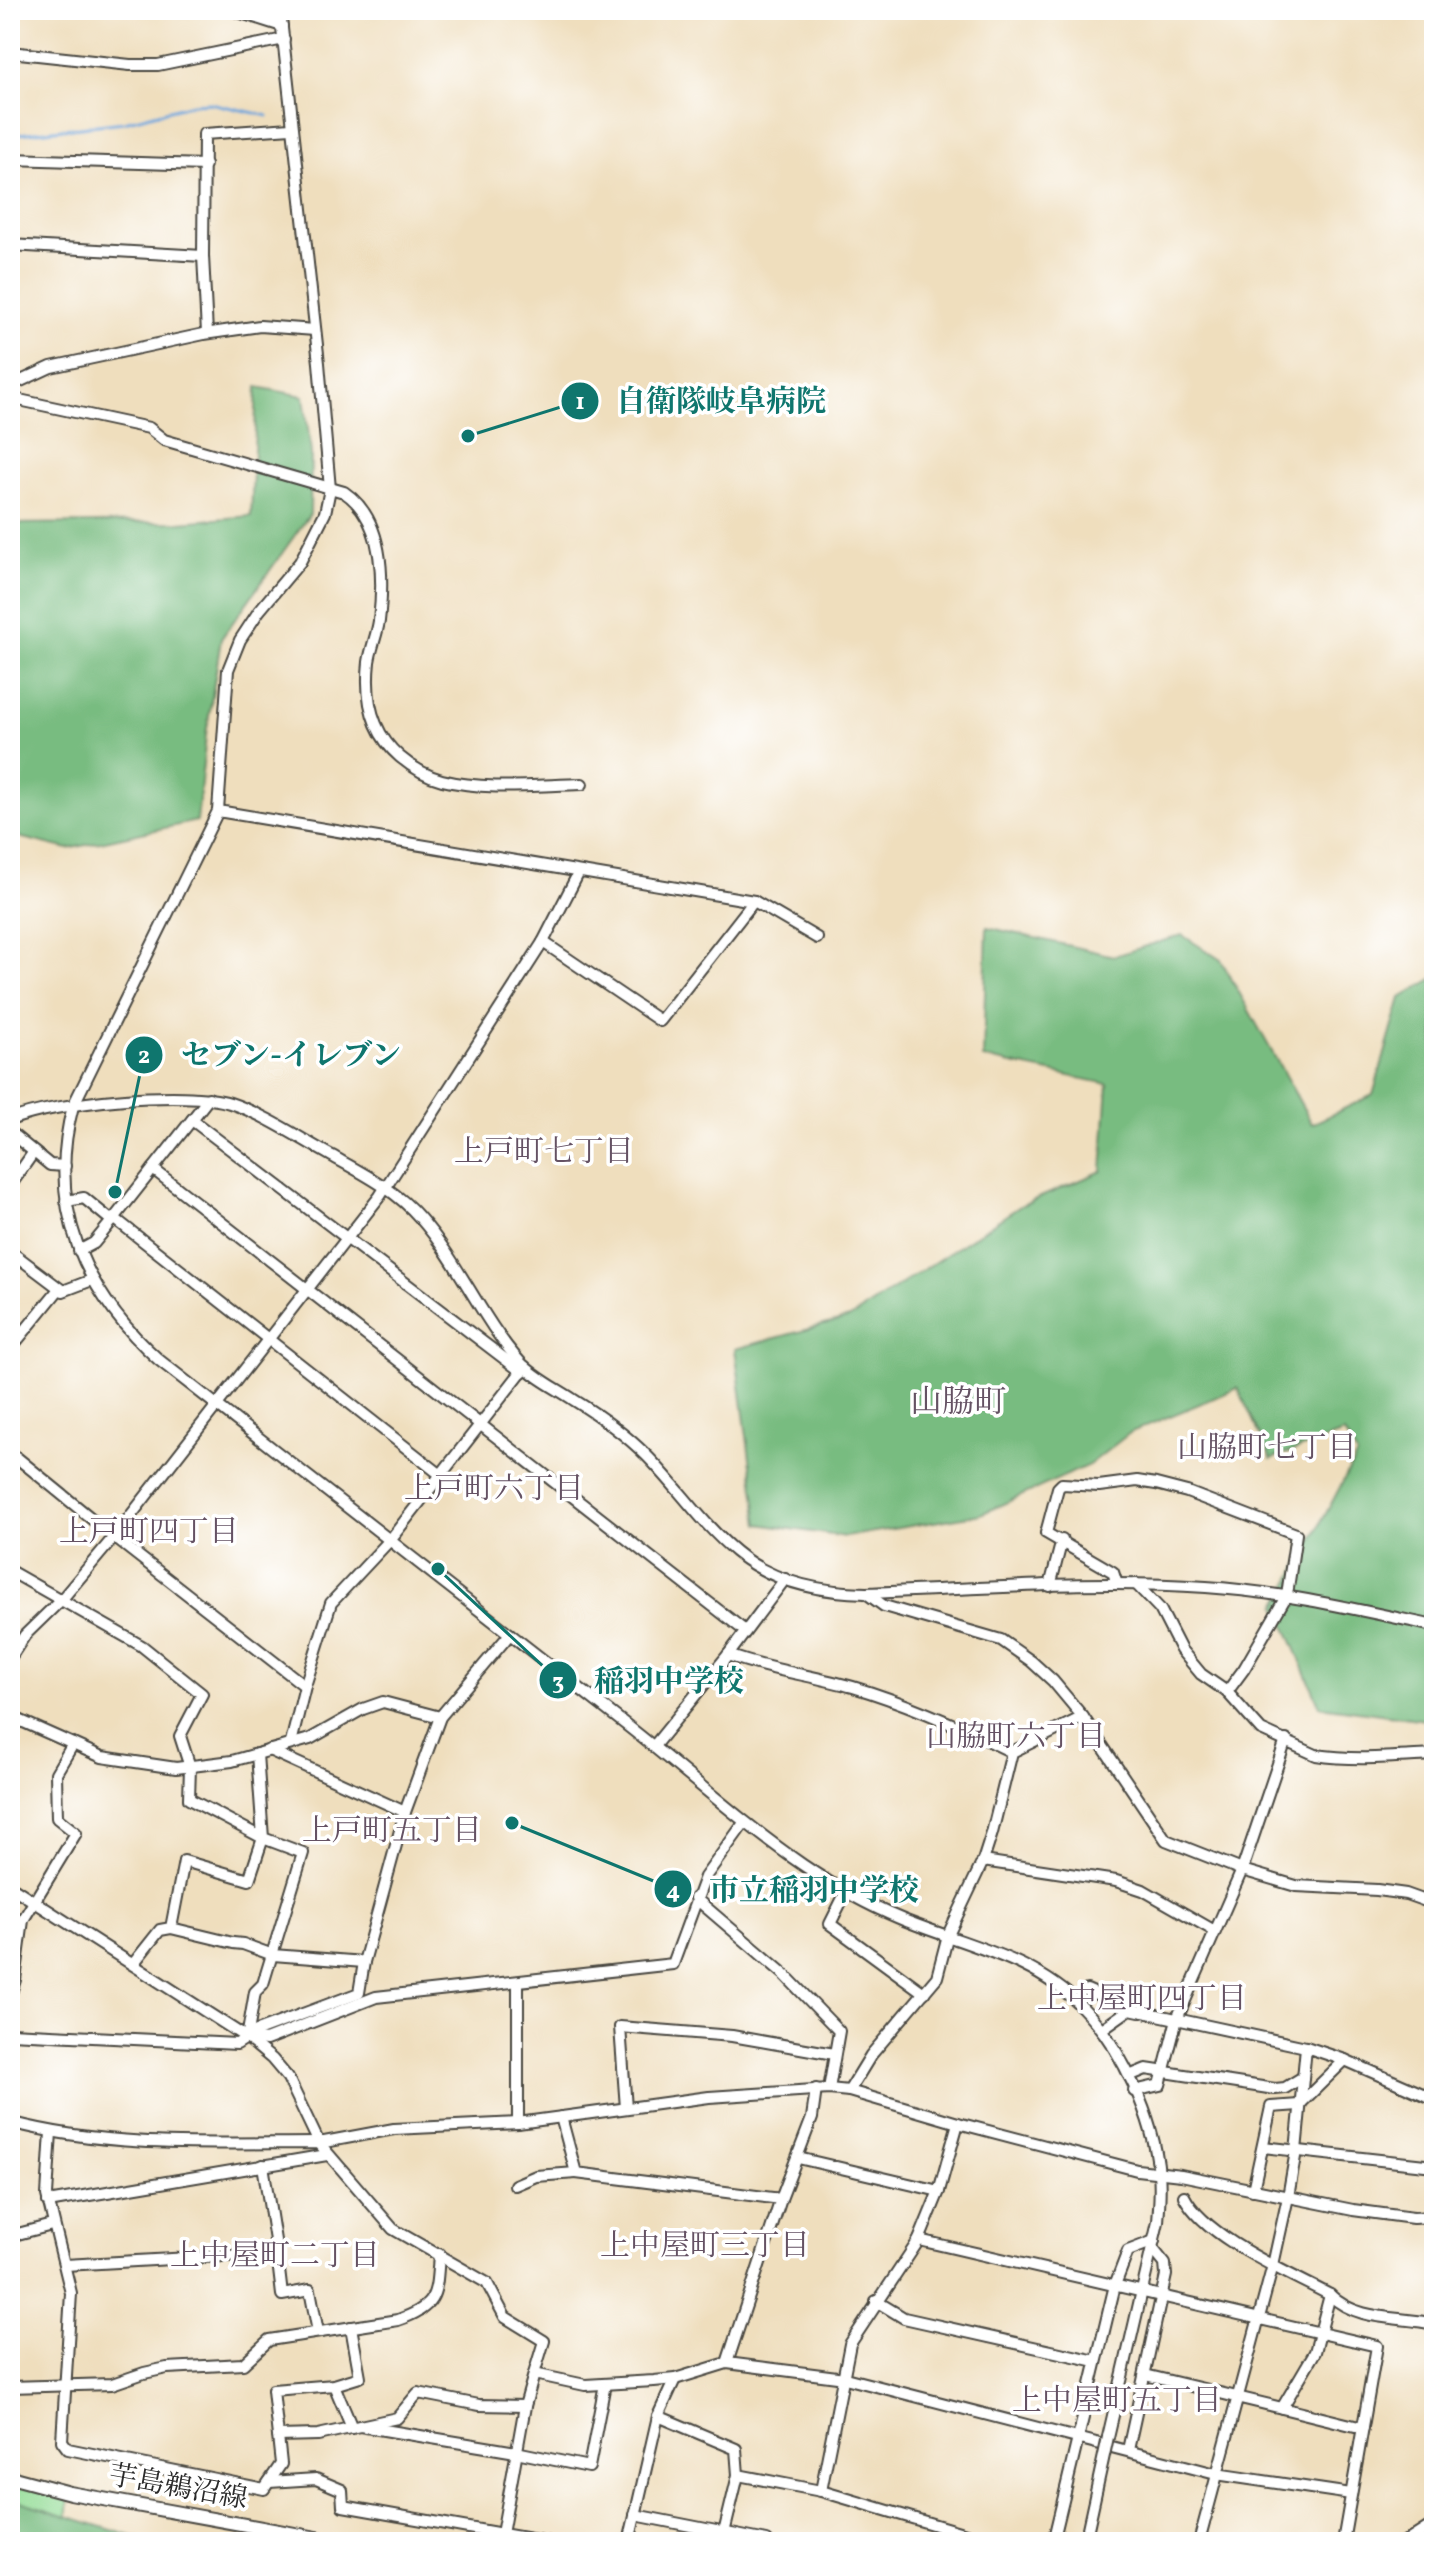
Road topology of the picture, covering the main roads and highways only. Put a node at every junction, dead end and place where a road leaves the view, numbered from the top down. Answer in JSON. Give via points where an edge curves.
{"nodes":[{"id":1,"x":10,"y":2477,"type":"edge"},
{"id":2,"x":339,"y":2542,"type":"edge"}],
"edges":[{"from":1,"to":2,"type":"main road","name":"芋島鵜沼線","via":[[70,2493]]}]}
